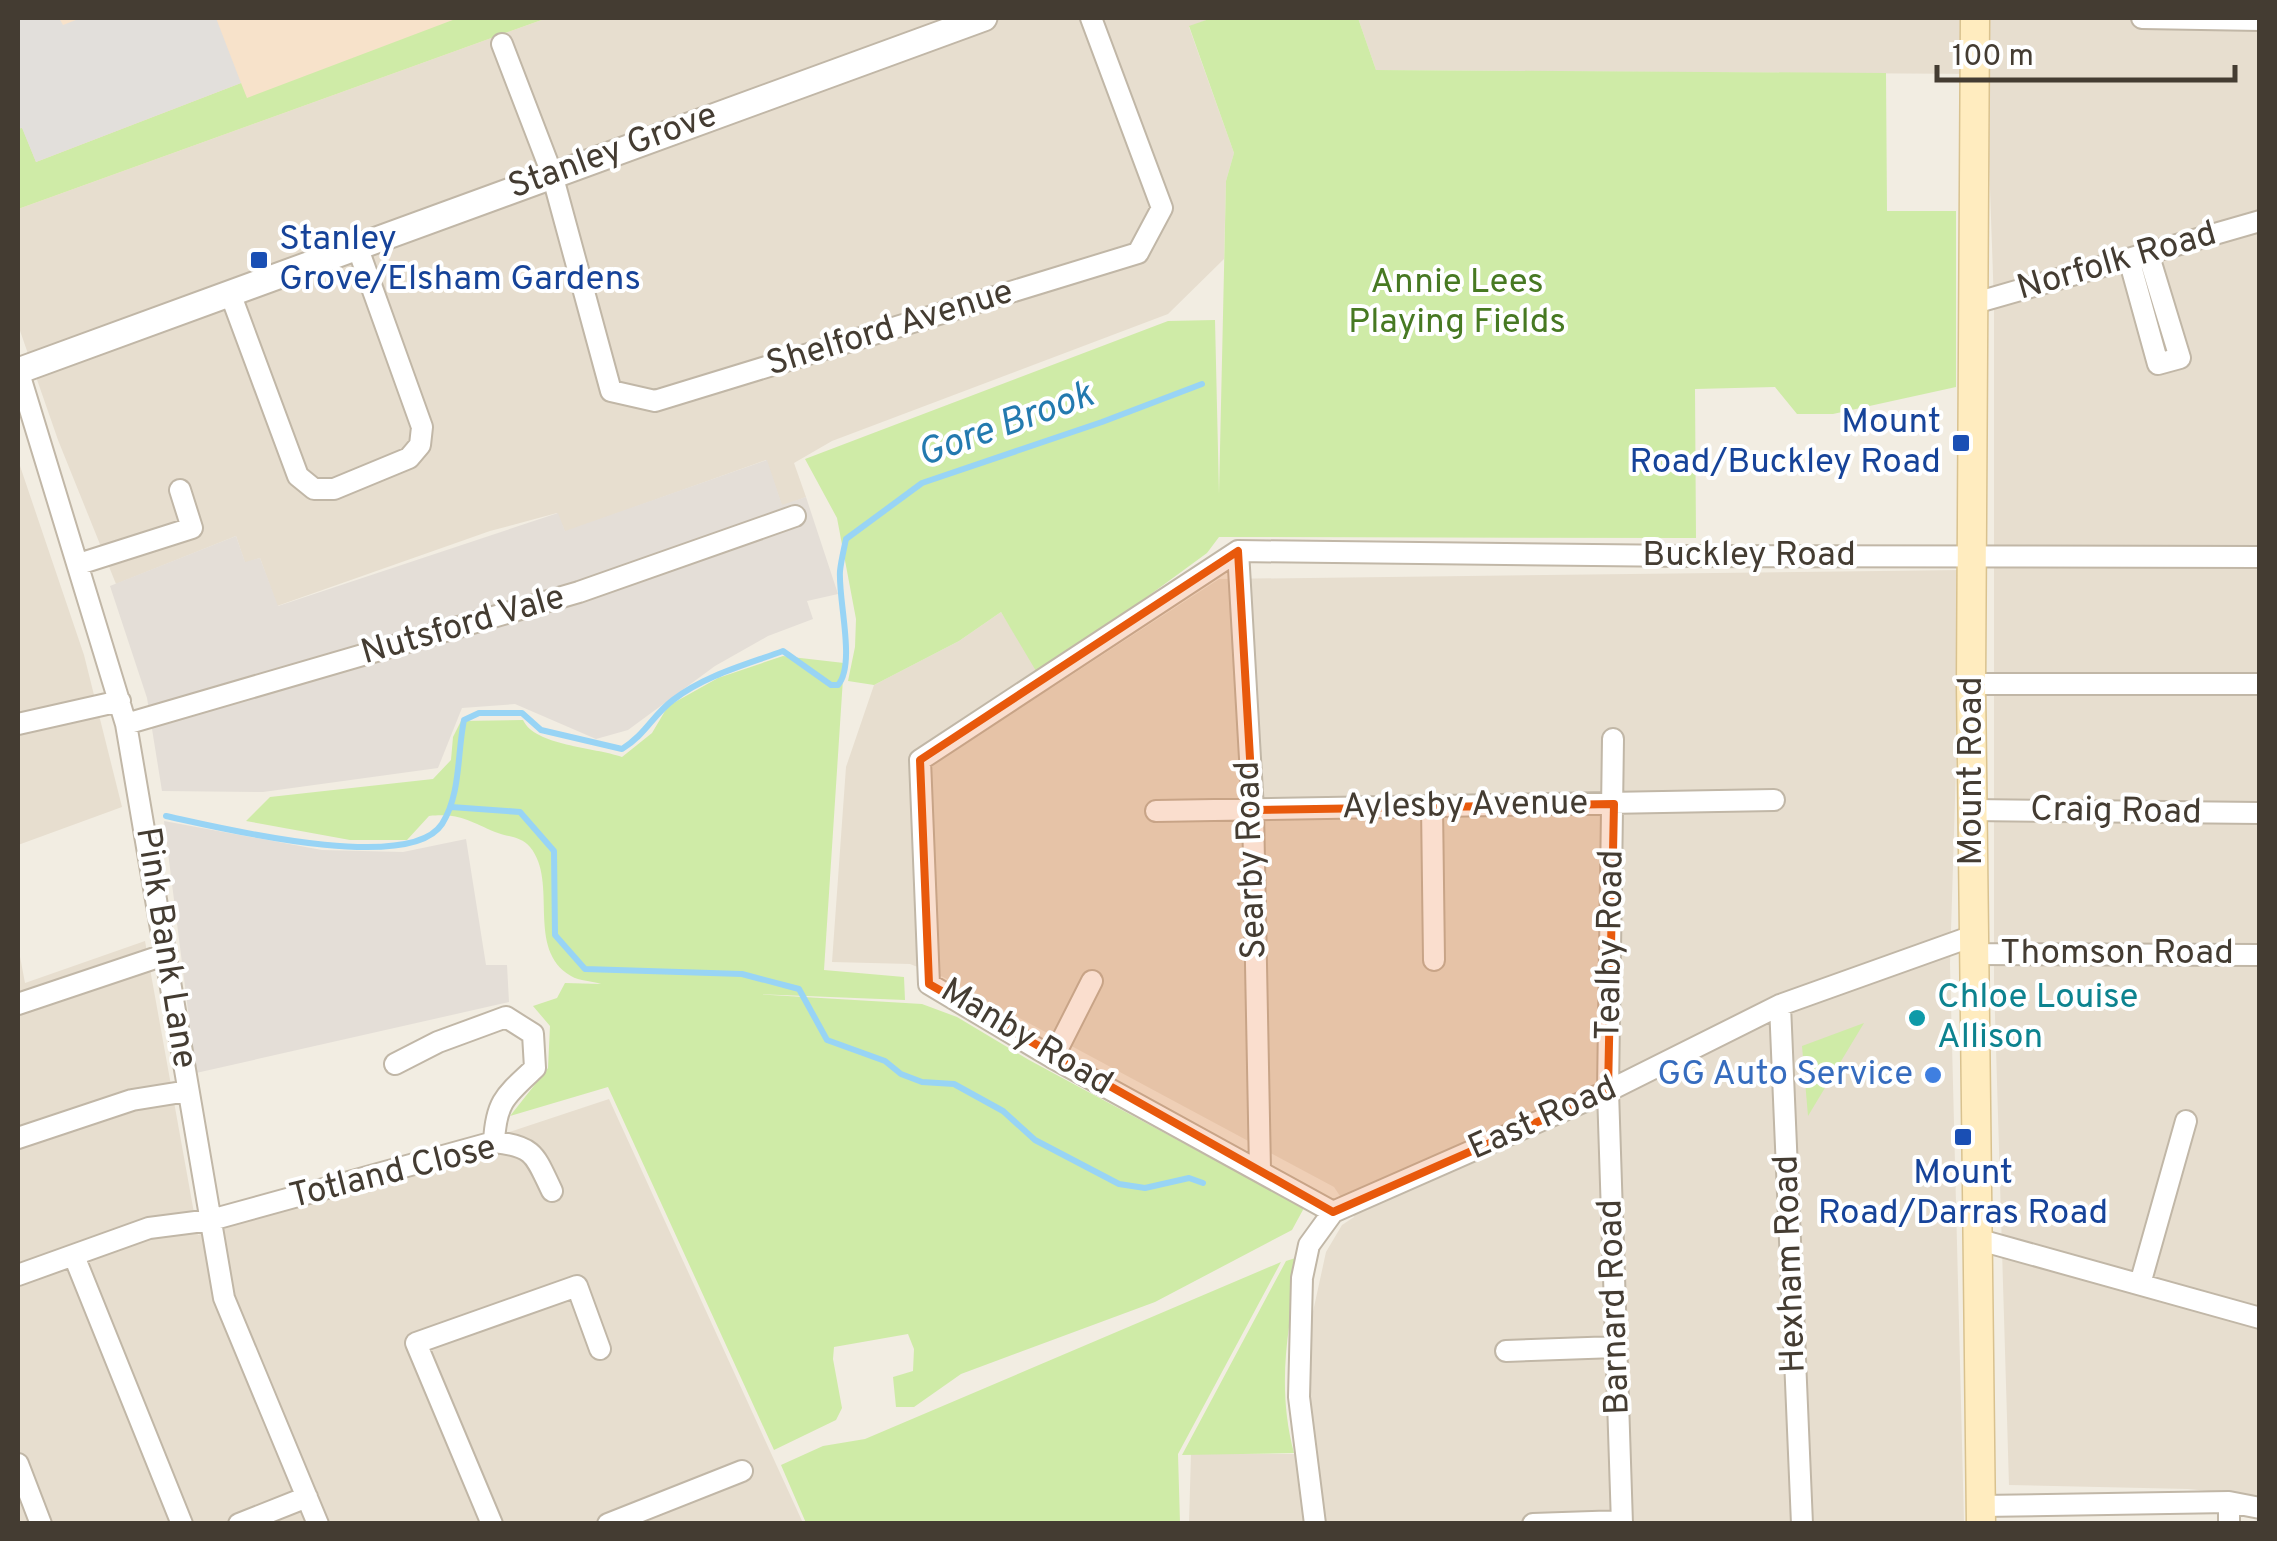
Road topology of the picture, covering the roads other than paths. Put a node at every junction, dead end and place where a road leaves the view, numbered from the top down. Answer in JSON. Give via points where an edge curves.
{"nodes":[{"id":1,"x":984,"y":18,"type":"edge"},
{"id":2,"x":1091,"y":18,"type":"edge"},
{"id":3,"x":1975,"y":18,"type":"edge"},
{"id":4,"x":2142,"y":18,"type":"edge"},
{"id":5,"x":2260,"y":20,"type":"edge"},
{"id":6,"x":502,"y":44,"type":"dead end"},
{"id":7,"x":552,"y":174,"type":"junction"},
{"id":8,"x":2260,"y":221,"type":"edge"},
{"id":9,"x":357,"y":246,"type":"junction"},
{"id":10,"x":230,"y":293,"type":"junction"},
{"id":11,"x":1975,"y":303,"type":"junction"},
{"id":12,"x":18,"y":370,"type":"edge"},
{"id":13,"x":180,"y":490,"type":"dead end"},
{"id":14,"x":795,"y":516,"type":"dead end"},
{"id":15,"x":1238,"y":551,"type":"junction"},
{"id":16,"x":1972,"y":557,"type":"junction"},
{"id":17,"x":2260,"y":557,"type":"edge"},
{"id":18,"x":79,"y":564,"type":"junction"},
{"id":19,"x":1971,"y":684,"type":"junction"},
{"id":20,"x":2260,"y":684,"type":"edge"},
{"id":21,"x":120,"y":701,"type":"junction"},
{"id":22,"x":18,"y":724,"type":"edge"},
{"id":23,"x":126,"y":724,"type":"junction"},
{"id":24,"x":1614,"y":739,"type":"dead end"},
{"id":25,"x":1774,"y":800,"type":"dead end"},
{"id":26,"x":1614,"y":804,"type":"junction"},
{"id":27,"x":1432,"y":806,"type":"junction"},
{"id":28,"x":1252,"y":810,"type":"junction"},
{"id":29,"x":1972,"y":810,"type":"junction"},
{"id":30,"x":1156,"y":811,"type":"dead end"},
{"id":31,"x":2260,"y":814,"type":"edge"},
{"id":32,"x":1974,"y":945,"type":"junction"},
{"id":33,"x":167,"y":954,"type":"junction"},
{"id":34,"x":2260,"y":955,"type":"edge"},
{"id":35,"x":1434,"y":960,"type":"dead end"},
{"id":36,"x":1092,"y":981,"type":"dead end"},
{"id":37,"x":18,"y":1004,"type":"edge"},
{"id":38,"x":1780,"y":1005,"type":"junction"},
{"id":39,"x":1053,"y":1058,"type":"junction"},
{"id":40,"x":395,"y":1064,"type":"dead end"},
{"id":41,"x":188,"y":1091,"type":"junction"},
{"id":42,"x":1608,"y":1091,"type":"junction"},
{"id":43,"x":2186,"y":1120,"type":"dead end"},
{"id":44,"x":18,"y":1138,"type":"edge"},
{"id":45,"x":494,"y":1142,"type":"junction"},
{"id":46,"x":1260,"y":1170,"type":"junction"},
{"id":47,"x":552,"y":1191,"type":"dead end"},
{"id":48,"x":1334,"y":1212,"type":"junction"},
{"id":49,"x":211,"y":1220,"type":"junction"},
{"id":50,"x":1980,"y":1240,"type":"junction"},
{"id":51,"x":74,"y":1256,"type":"junction"},
{"id":52,"x":18,"y":1275,"type":"edge"},
{"id":53,"x":2140,"y":1284,"type":"junction"},
{"id":54,"x":2260,"y":1318,"type":"edge"},
{"id":55,"x":1616,"y":1346,"type":"junction"},
{"id":56,"x":600,"y":1349,"type":"dead end"},
{"id":57,"x":1506,"y":1351,"type":"dead end"},
{"id":58,"x":18,"y":1464,"type":"edge"},
{"id":59,"x":742,"y":1471,"type":"dead end"},
{"id":60,"x":307,"y":1497,"type":"junction"},
{"id":61,"x":665,"y":1502,"type":"junction"},
{"id":62,"x":2260,"y":1508,"type":"edge"},
{"id":63,"x":2228,"y":1513,"type":"edge"},
{"id":64,"x":1981,"y":1515,"type":"edge"},
{"id":65,"x":1622,"y":1522,"type":"edge"},
{"id":66,"x":41,"y":1524,"type":"edge"},
{"id":67,"x":182,"y":1524,"type":"edge"},
{"id":68,"x":239,"y":1524,"type":"edge"},
{"id":69,"x":318,"y":1524,"type":"edge"},
{"id":70,"x":492,"y":1524,"type":"edge"},
{"id":71,"x":608,"y":1524,"type":"edge"},
{"id":72,"x":674,"y":1524,"type":"edge"},
{"id":73,"x":1315,"y":1524,"type":"edge"},
{"id":74,"x":1533,"y":1524,"type":"edge"},
{"id":75,"x":1802,"y":1524,"type":"edge"}],
"edges":[{"from":1,"to":7,"type":"street","name":"Stanley Grove"},
{"from":2,"to":7,"type":"street","name":"Shelford Avenue","via":[[1162,208],[1138,253],[655,400],[611,391]]},
{"from":3,"to":11,"type":"main road","name":"Mount Road"},
{"from":4,"to":5,"type":"street"},
{"from":6,"to":7,"type":"street"},
{"from":7,"to":9,"type":"street","name":"Stanley Grove"},
{"from":8,"to":11,"type":"street","name":"Norfolk Road"},
{"from":9,"to":10,"type":"street","name":"Stanley Grove"},
{"from":9,"to":10,"type":"street","via":[[422,427],[420,445],[409,458],[334,489],[314,489],[298,476]]},
{"from":10,"to":12,"type":"street","name":"Stanley Grove"},
{"from":11,"to":16,"type":"main road","name":"Mount Road"},
{"from":12,"to":18,"type":"street","name":"Pink Bank Lane"},
{"from":13,"to":18,"type":"street","via":[[192,528]]},
{"from":14,"to":23,"type":"street","name":"Nutsford Vale","via":[[579,592]]},
{"from":15,"to":16,"type":"street","name":"Buckley Road"},
{"from":15,"to":28,"type":"street","name":"Searby Road"},
{"from":15,"to":39,"type":"street","name":"Manby Road","via":[[920,760],[929,984]]},
{"from":16,"to":17,"type":"street","name":"Buckley Road"},
{"from":16,"to":19,"type":"main road","name":"Mount Road"},
{"from":18,"to":21,"type":"street","name":"Pink Bank Lane"},
{"from":19,"to":20,"type":"street"},
{"from":19,"to":29,"type":"main road","name":"Mount Road"},
{"from":21,"to":22,"type":"street"},
{"from":21,"to":23,"type":"street","name":"Pink Bank Lane"},
{"from":23,"to":33,"type":"street","name":"Pink Bank Lane"},
{"from":24,"to":26,"type":"street","name":"Tealby Road"},
{"from":25,"to":26,"type":"street","name":"Aylesby Avenue"},
{"from":26,"to":27,"type":"street","name":"Aylesby Avenue"},
{"from":26,"to":42,"type":"street","name":"Tealby Road"},
{"from":27,"to":28,"type":"street","name":"Aylesby Avenue"},
{"from":27,"to":35,"type":"street"},
{"from":28,"to":30,"type":"street","name":"Aylesby Avenue"},
{"from":28,"to":46,"type":"street","name":"Searby Road"},
{"from":29,"to":31,"type":"street","name":"Craig Road"},
{"from":29,"to":32,"type":"main road","name":"Mount Road"},
{"from":32,"to":34,"type":"street","name":"Thomson Road"},
{"from":32,"to":38,"type":"street","name":"East Road"},
{"from":32,"to":50,"type":"main road","name":"Mount Road"},
{"from":33,"to":37,"type":"street"},
{"from":33,"to":41,"type":"street","name":"Pink Bank Lane"},
{"from":36,"to":39,"type":"street"},
{"from":38,"to":42,"type":"street","name":"East Road"},
{"from":38,"to":75,"type":"street","name":"Hexham Road"},
{"from":39,"to":46,"type":"street","name":"Manby Road"},
{"from":40,"to":45,"type":"street","via":[[506,1017],[533,1034],[534,1068],[495,1112]]},
{"from":41,"to":44,"type":"street","via":[[132,1100]]},
{"from":41,"to":49,"type":"street","name":"Pink Bank Lane"},
{"from":42,"to":48,"type":"street","name":"East Road"},
{"from":42,"to":55,"type":"street","name":"Barnard Road"},
{"from":43,"to":53,"type":"street"},
{"from":45,"to":47,"type":"street","name":"Totland Close","via":[[521,1145],[536,1158]]},
{"from":45,"to":49,"type":"street","name":"Totland Close"},
{"from":46,"to":48,"type":"street","name":"Manby Road"},
{"from":48,"to":73,"type":"street","via":[[1309,1246],[1302,1278],[1299,1397]]},
{"from":49,"to":51,"type":"street","name":"Totland Close","via":[[149,1228]]},
{"from":49,"to":60,"type":"street","name":"Pink Bank Lane","via":[[224,1298]]},
{"from":50,"to":53,"type":"street"},
{"from":50,"to":64,"type":"main road","name":"Mount Road"},
{"from":51,"to":52,"type":"street","name":"Totland Close"},
{"from":51,"to":67,"type":"street"},
{"from":53,"to":54,"type":"street"},
{"from":55,"to":57,"type":"street"},
{"from":55,"to":65,"type":"street","name":"Barnard Road"},
{"from":56,"to":70,"type":"street","via":[[576,1286],[416,1343]]},
{"from":58,"to":66,"type":"street"},
{"from":59,"to":61,"type":"street"},
{"from":60,"to":68,"type":"street"},
{"from":60,"to":69,"type":"street","name":"Pink Bank Lane"},
{"from":61,"to":71,"type":"street"},
{"from":61,"to":72,"type":"street"},
{"from":62,"to":63,"type":"street"},
{"from":63,"to":64,"type":"street"},
{"from":65,"to":74,"type":"street"}]}
